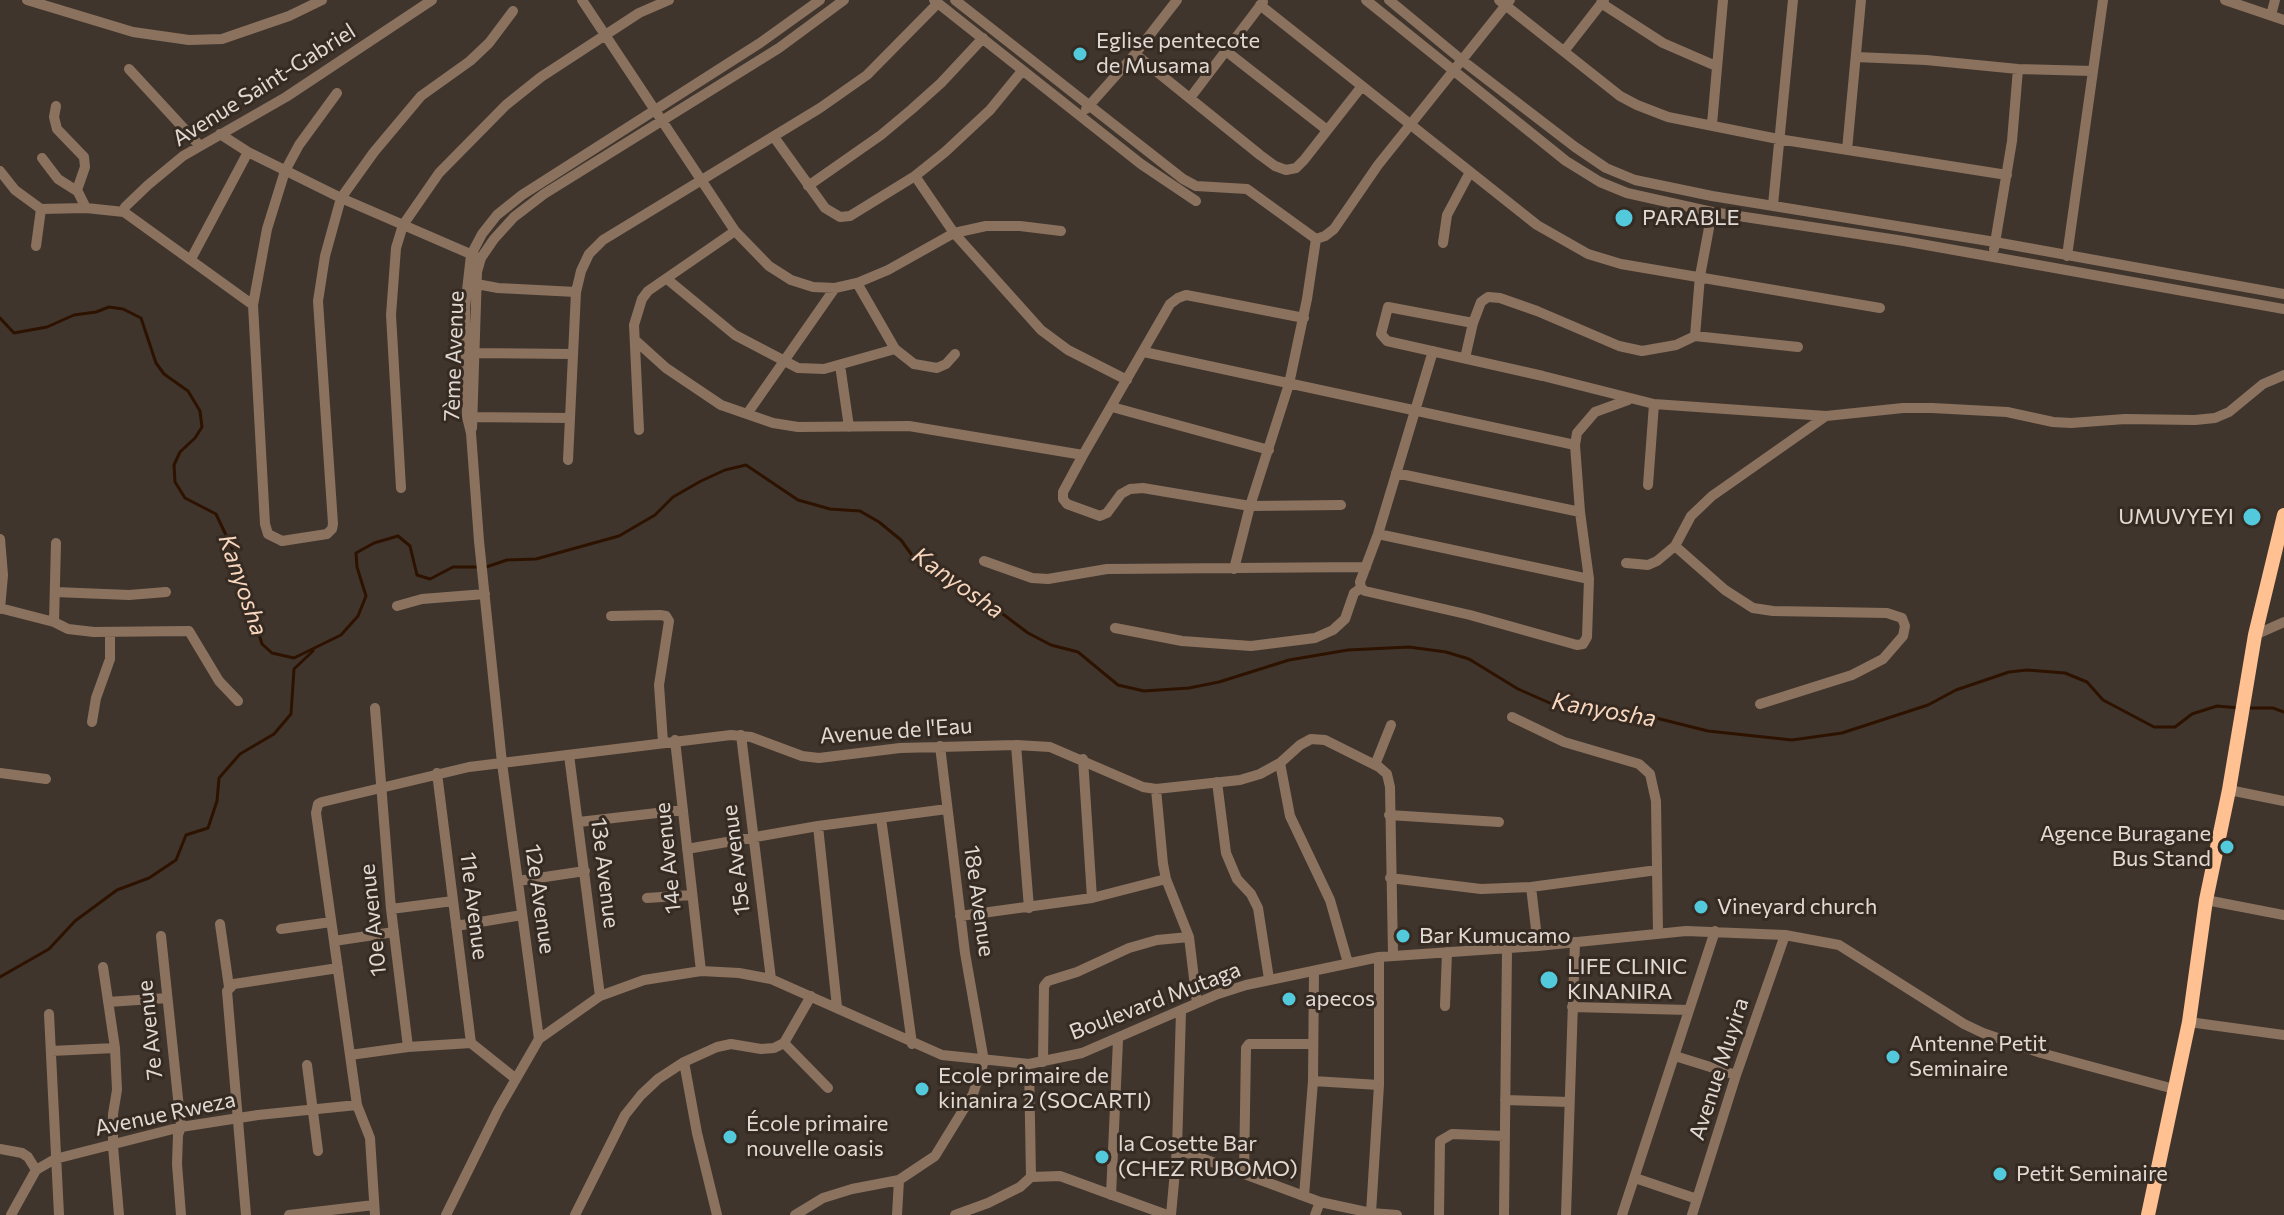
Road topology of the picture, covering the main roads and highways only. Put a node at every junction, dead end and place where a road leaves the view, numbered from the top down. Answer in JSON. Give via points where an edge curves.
{"nodes":[{"id":1,"x":2284,"y":515,"type":"edge"},
{"id":2,"x":2148,"y":1215,"type":"edge"}],
"edges":[{"from":1,"to":2,"type":"highway","via":[[2255,635],[2189,1022]]}]}
